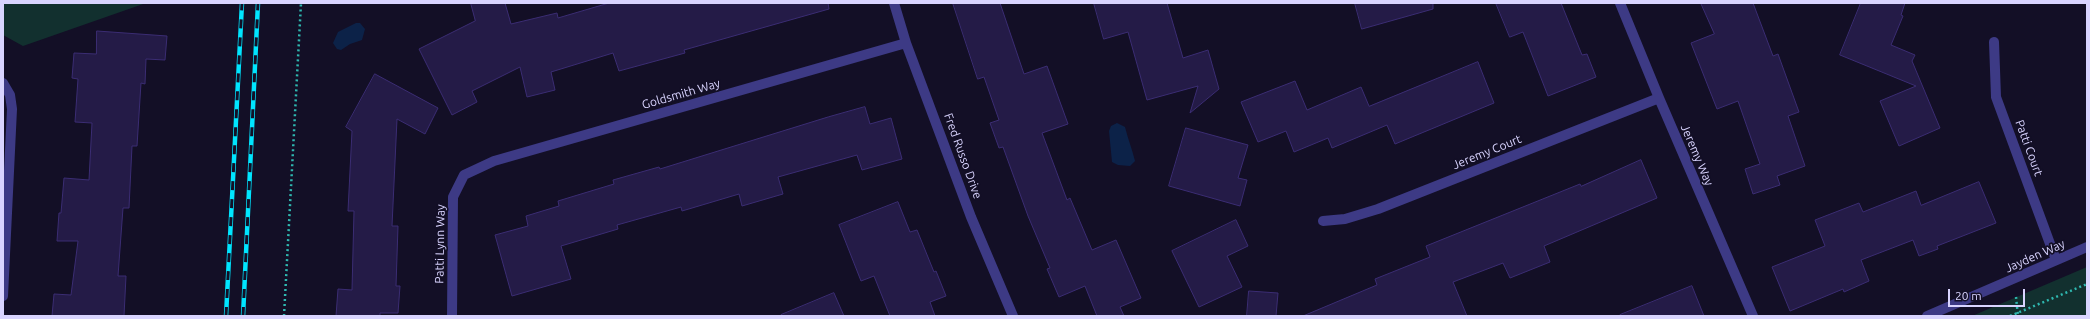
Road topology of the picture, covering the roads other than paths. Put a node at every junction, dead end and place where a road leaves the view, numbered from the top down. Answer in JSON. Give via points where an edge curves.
{"nodes":[{"id":1,"x":894,"y":3,"type":"edge"},
{"id":2,"x":1620,"y":3,"type":"edge"},
{"id":3,"x":1994,"y":42,"type":"dead end"},
{"id":4,"x":906,"y":44,"type":"junction"},
{"id":5,"x":3,"y":83,"type":"edge"},
{"id":6,"x":1658,"y":98,"type":"junction"},
{"id":7,"x":464,"y":175,"type":"joint"},
{"id":8,"x":1323,"y":221,"type":"dead end"},
{"id":9,"x":2087,"y":246,"type":"edge"},
{"id":10,"x":2056,"y":260,"type":"junction"},
{"id":11,"x":3,"y":296,"type":"edge"},
{"id":12,"x":452,"y":316,"type":"edge"},
{"id":13,"x":1013,"y":316,"type":"edge"},
{"id":14,"x":1753,"y":316,"type":"edge"},
{"id":15,"x":1926,"y":316,"type":"edge"}],
"edges":[{"from":1,"to":4,"type":"street","name":"Fred Russo Drive"},
{"from":2,"to":6,"type":"street","name":"Jeremy Way"},
{"from":3,"to":10,"type":"street","name":"Patti Court","via":[[1996,97]]},
{"from":4,"to":7,"type":"street","name":"Goldsmith Way","via":[[494,161]]},
{"from":4,"to":13,"type":"street","name":"Fred Russo Drive","via":[[971,217]]},
{"from":5,"to":11,"type":"street","via":[[10,95],[12,109]]},
{"from":6,"to":8,"type":"street","name":"Jeremy Court","via":[[1378,209],[1345,219]]},
{"from":6,"to":14,"type":"street","name":"Jeremy Way"},
{"from":7,"to":12,"type":"street","name":"Patti Lynn Way","via":[[453,197]]},
{"from":9,"to":10,"type":"street","name":"Jayden Way"},
{"from":10,"to":15,"type":"street","name":"Jayden Way"}]}
